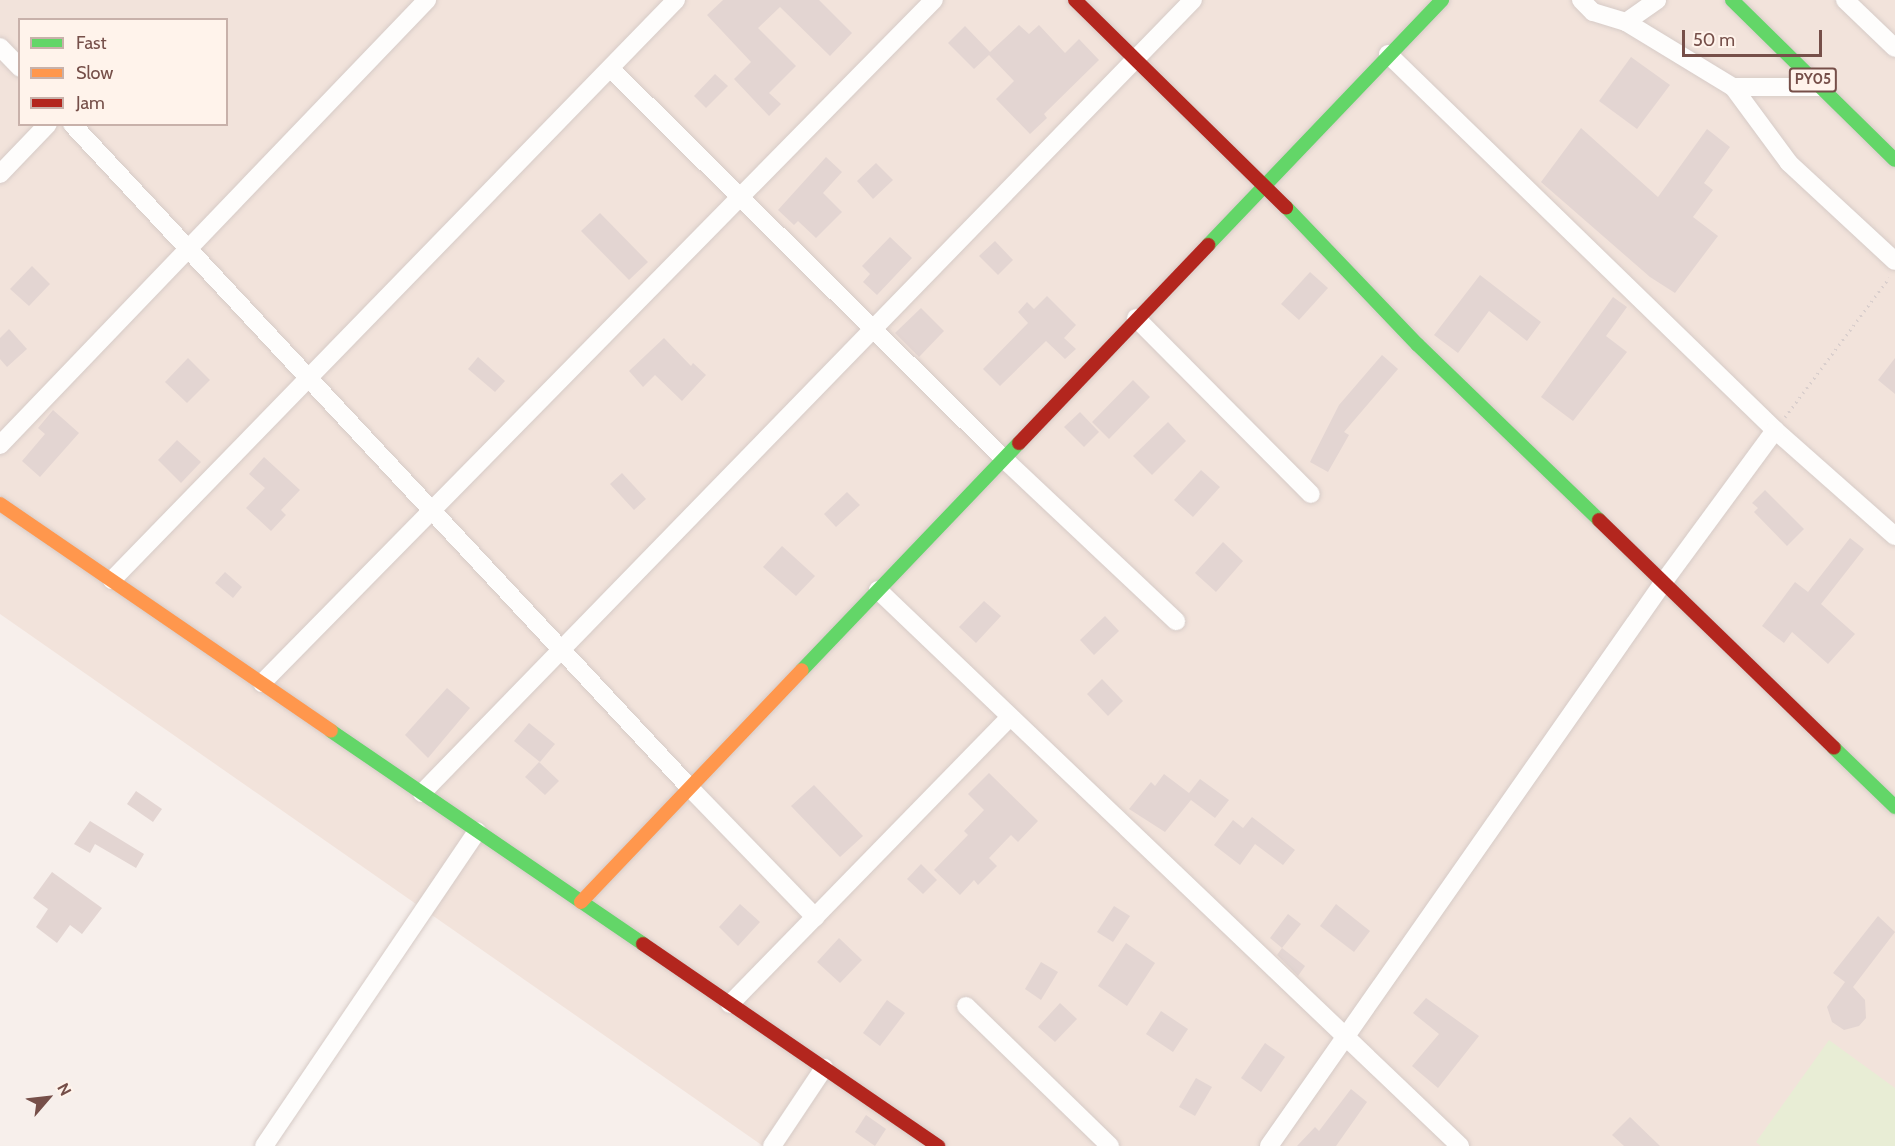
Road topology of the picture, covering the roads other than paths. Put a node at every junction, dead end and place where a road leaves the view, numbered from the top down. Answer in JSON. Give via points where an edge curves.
{"nodes":[{"id":1,"x":427,"y":0,"type":"edge"},
{"id":2,"x":676,"y":0,"type":"edge"},
{"id":3,"x":934,"y":0,"type":"edge"},
{"id":4,"x":1075,"y":0,"type":"edge"},
{"id":5,"x":1193,"y":0,"type":"edge"},
{"id":6,"x":1442,"y":0,"type":"edge"},
{"id":7,"x":1581,"y":0,"type":"edge"},
{"id":8,"x":1657,"y":0,"type":"edge"},
{"id":9,"x":1732,"y":0,"type":"edge"},
{"id":10,"x":1845,"y":0,"type":"edge"},
{"id":11,"x":1626,"y":22,"type":"junction"},
{"id":12,"x":1894,"y":45,"type":"edge"},
{"id":13,"x":0,"y":47,"type":"edge"},
{"id":14,"x":1388,"y":54,"type":"junction"},
{"id":15,"x":1136,"y":59,"type":"junction"},
{"id":16,"x":18,"y":66,"type":"edge"},
{"id":17,"x":610,"y":68,"type":"junction"},
{"id":18,"x":1733,"y":87,"type":"junction"},
{"id":19,"x":1820,"y":87,"type":"junction"},
{"id":20,"x":46,"y":126,"type":"edge"},
{"id":21,"x":74,"y":126,"type":"edge"},
{"id":22,"x":1895,"y":160,"type":"edge"},
{"id":23,"x":0,"y":174,"type":"edge"},
{"id":24,"x":1264,"y":183,"type":"junction"},
{"id":25,"x":740,"y":197,"type":"junction"},
{"id":26,"x":188,"y":249,"type":"junction"},
{"id":27,"x":1895,"y":261,"type":"edge"},
{"id":28,"x":1136,"y":318,"type":"junction"},
{"id":29,"x":873,"y":329,"type":"junction"},
{"id":30,"x":308,"y":378,"type":"junction"},
{"id":31,"x":1775,"y":430,"type":"junction"},
{"id":32,"x":0,"y":445,"type":"edge"},
{"id":33,"x":1003,"y":458,"type":"junction"},
{"id":34,"x":1311,"y":494,"type":"dead end"},
{"id":35,"x":0,"y":504,"type":"edge"},
{"id":36,"x":431,"y":510,"type":"junction"},
{"id":37,"x":1895,"y":536,"type":"edge"},
{"id":38,"x":111,"y":580,"type":"junction"},
{"id":39,"x":1665,"y":580,"type":"junction"},
{"id":40,"x":878,"y":590,"type":"junction"},
{"id":41,"x":1176,"y":621,"type":"dead end"},
{"id":42,"x":562,"y":650,"type":"junction"},
{"id":43,"x":262,"y":683,"type":"junction"},
{"id":44,"x":1010,"y":717,"type":"junction"},
{"id":45,"x":690,"y":788,"type":"junction"},
{"id":46,"x":422,"y":793,"type":"junction"},
{"id":47,"x":1895,"y":807,"type":"edge"},
{"id":48,"x":477,"y":831,"type":"junction"},
{"id":49,"x":581,"y":902,"type":"junction"},
{"id":50,"x":815,"y":917,"type":"junction"},
{"id":51,"x":730,"y":1004,"type":"junction"},
{"id":52,"x":966,"y":1006,"type":"dead end"},
{"id":53,"x":1346,"y":1038,"type":"junction"},
{"id":54,"x":824,"y":1068,"type":"junction"},
{"id":55,"x":264,"y":1146,"type":"edge"},
{"id":56,"x":772,"y":1146,"type":"edge"},
{"id":57,"x":938,"y":1146,"type":"edge"},
{"id":58,"x":1110,"y":1146,"type":"edge"},
{"id":59,"x":1269,"y":1146,"type":"edge"},
{"id":60,"x":1460,"y":1146,"type":"edge"}],
"edges":[{"from":1,"to":26,"type":"street"},
{"from":2,"to":17,"type":"street"},
{"from":3,"to":25,"type":"street"},
{"from":4,"to":15,"type":"main road"},
{"from":5,"to":15,"type":"street"},
{"from":6,"to":14,"type":"main road"},
{"from":7,"to":11,"type":"street","via":[[1593,12]]},
{"from":8,"to":11,"type":"street"},
{"from":9,"to":19,"type":"main road","number":"PY05"},
{"from":10,"to":12,"type":"street"},
{"from":11,"to":18,"type":"street"},
{"from":13,"to":16,"type":"street"},
{"from":14,"to":24,"type":"main road"},
{"from":14,"to":31,"type":"street"},
{"from":15,"to":24,"type":"main road"},
{"from":15,"to":29,"type":"street"},
{"from":17,"to":25,"type":"street"},
{"from":17,"to":30,"type":"street"},
{"from":18,"to":19,"type":"street"},
{"from":18,"to":27,"type":"street","via":[[1789,163]]},
{"from":19,"to":22,"type":"main road","number":"PY05"},
{"from":20,"to":23,"type":"street"},
{"from":21,"to":26,"type":"street"},
{"from":24,"to":28,"type":"main road"},
{"from":24,"to":39,"type":"main road","via":[[1418,345]]},
{"from":25,"to":29,"type":"street"},
{"from":25,"to":36,"type":"street"},
{"from":26,"to":30,"type":"street"},
{"from":26,"to":32,"type":"street"},
{"from":28,"to":33,"type":"main road"},
{"from":28,"to":34,"type":"street"},
{"from":29,"to":33,"type":"street"},
{"from":29,"to":42,"type":"street"},
{"from":30,"to":36,"type":"street"},
{"from":30,"to":38,"type":"street"},
{"from":31,"to":37,"type":"street"},
{"from":31,"to":39,"type":"street"},
{"from":33,"to":40,"type":"main road"},
{"from":33,"to":41,"type":"street"},
{"from":35,"to":38,"type":"main road"},
{"from":36,"to":42,"type":"street"},
{"from":36,"to":43,"type":"street"},
{"from":38,"to":43,"type":"main road"},
{"from":39,"to":47,"type":"main road"},
{"from":39,"to":53,"type":"street"},
{"from":40,"to":44,"type":"street"},
{"from":40,"to":45,"type":"main road"},
{"from":42,"to":45,"type":"street"},
{"from":42,"to":46,"type":"street"},
{"from":43,"to":46,"type":"main road"},
{"from":44,"to":50,"type":"street"},
{"from":44,"to":53,"type":"street"},
{"from":45,"to":49,"type":"main road"},
{"from":45,"to":50,"type":"street"},
{"from":46,"to":48,"type":"main road"},
{"from":48,"to":49,"type":"main road"},
{"from":48,"to":55,"type":"street"},
{"from":49,"to":51,"type":"main road"},
{"from":50,"to":51,"type":"street"},
{"from":51,"to":54,"type":"main road"},
{"from":52,"to":58,"type":"street"},
{"from":53,"to":59,"type":"street"},
{"from":53,"to":60,"type":"street"},
{"from":54,"to":56,"type":"street"},
{"from":54,"to":57,"type":"main road"}]}
